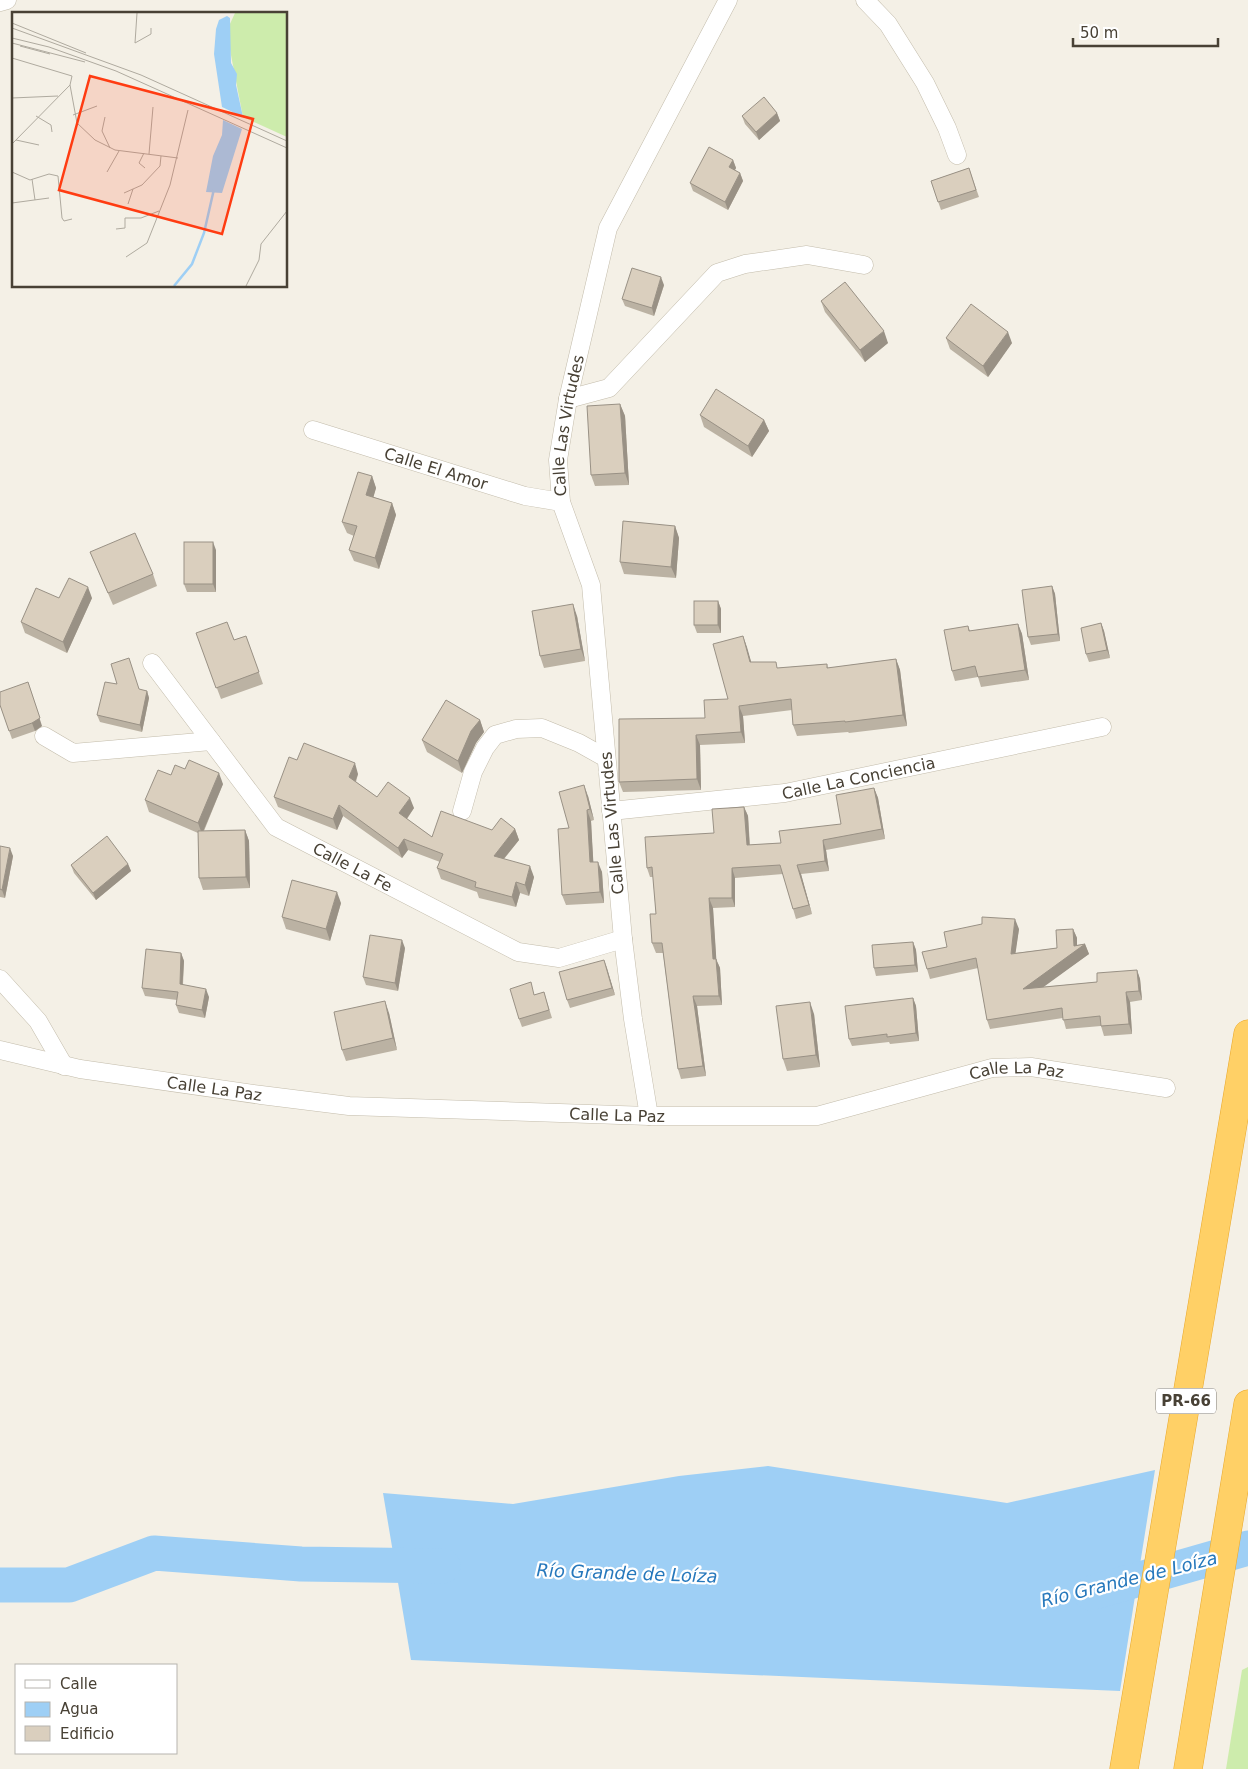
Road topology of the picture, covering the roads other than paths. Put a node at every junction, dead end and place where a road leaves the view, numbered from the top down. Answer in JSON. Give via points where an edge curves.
{"nodes":[{"id":1,"x":7,"y":0,"type":"edge"},
{"id":2,"x":728,"y":0,"type":"edge"},
{"id":3,"x":865,"y":0,"type":"edge"},
{"id":4,"x":0,"y":2,"type":"edge"},
{"id":5,"x":957,"y":155,"type":"dead end"},
{"id":6,"x":864,"y":265,"type":"dead end"},
{"id":7,"x":568,"y":399,"type":"junction"},
{"id":8,"x":313,"y":430,"type":"dead end"},
{"id":9,"x":560,"y":502,"type":"junction"},
{"id":10,"x":152,"y":663,"type":"dead end"},
{"id":11,"x":1102,"y":728,"type":"dead end"},
{"id":12,"x":44,"y":736,"type":"dead end"},
{"id":13,"x":211,"y":741,"type":"junction"},
{"id":14,"x":606,"y":758,"type":"junction"},
{"id":15,"x":462,"y":811,"type":"dead end"},
{"id":16,"x":611,"y":811,"type":"junction"},
{"id":17,"x":623,"y":939,"type":"junction"},
{"id":18,"x":0,"y":979,"type":"edge"},
{"id":19,"x":1248,"y":1034,"type":"edge"},
{"id":20,"x":0,"y":1050,"type":"edge"},
{"id":21,"x":64,"y":1066,"type":"junction"},
{"id":22,"x":1166,"y":1088,"type":"dead end"},
{"id":23,"x":649,"y":1116,"type":"junction"},
{"id":24,"x":1248,"y":1404,"type":"edge"},
{"id":25,"x":1124,"y":1769,"type":"edge"},
{"id":26,"x":1188,"y":1769,"type":"edge"}],
"edges":[{"from":1,"to":4,"type":"street"},
{"from":2,"to":7,"type":"street","name":"Calle Las Virtudes","via":[[608,228]]},
{"from":3,"to":5,"type":"street","via":[[888,24],[925,83]]},
{"from":6,"to":7,"type":"street","via":[[807,255],[745,264],[717,273],[609,388]]},
{"from":7,"to":9,"type":"street","name":"Calle Las Virtudes","via":[[558,460]]},
{"from":8,"to":9,"type":"street","name":"Calle El Amor","via":[[525,496]]},
{"from":9,"to":14,"type":"street","name":"Calle Las Virtudes","via":[[591,585]]},
{"from":10,"to":13,"type":"street","name":"Calle La Fe"},
{"from":11,"to":16,"type":"street","name":"Calle La Conciencia","via":[[785,793]]},
{"from":12,"to":13,"type":"street","via":[[73,753]]},
{"from":13,"to":17,"type":"street","name":"Calle La Fe","via":[[276,827],[518,952],[559,958]]},
{"from":14,"to":15,"type":"street","via":[[542,728],[516,729],[495,735],[473,772]]},
{"from":14,"to":16,"type":"street","name":"Calle Las Virtudes"},
{"from":16,"to":17,"type":"street","name":"Calle Las Virtudes"},
{"from":17,"to":23,"type":"street","name":"Calle Las Virtudes"},
{"from":18,"to":21,"type":"street","via":[[38,1021]]},
{"from":19,"to":25,"type":"highway","number":"PR-66"},
{"from":20,"to":21,"type":"street","name":"Calle La Paz"},
{"from":21,"to":23,"type":"street","name":"Calle La Paz","via":[[349,1106]]},
{"from":22,"to":23,"type":"street","name":"Calle La Paz","via":[[1031,1067],[992,1068],[817,1116]]},
{"from":24,"to":26,"type":"highway"}]}
